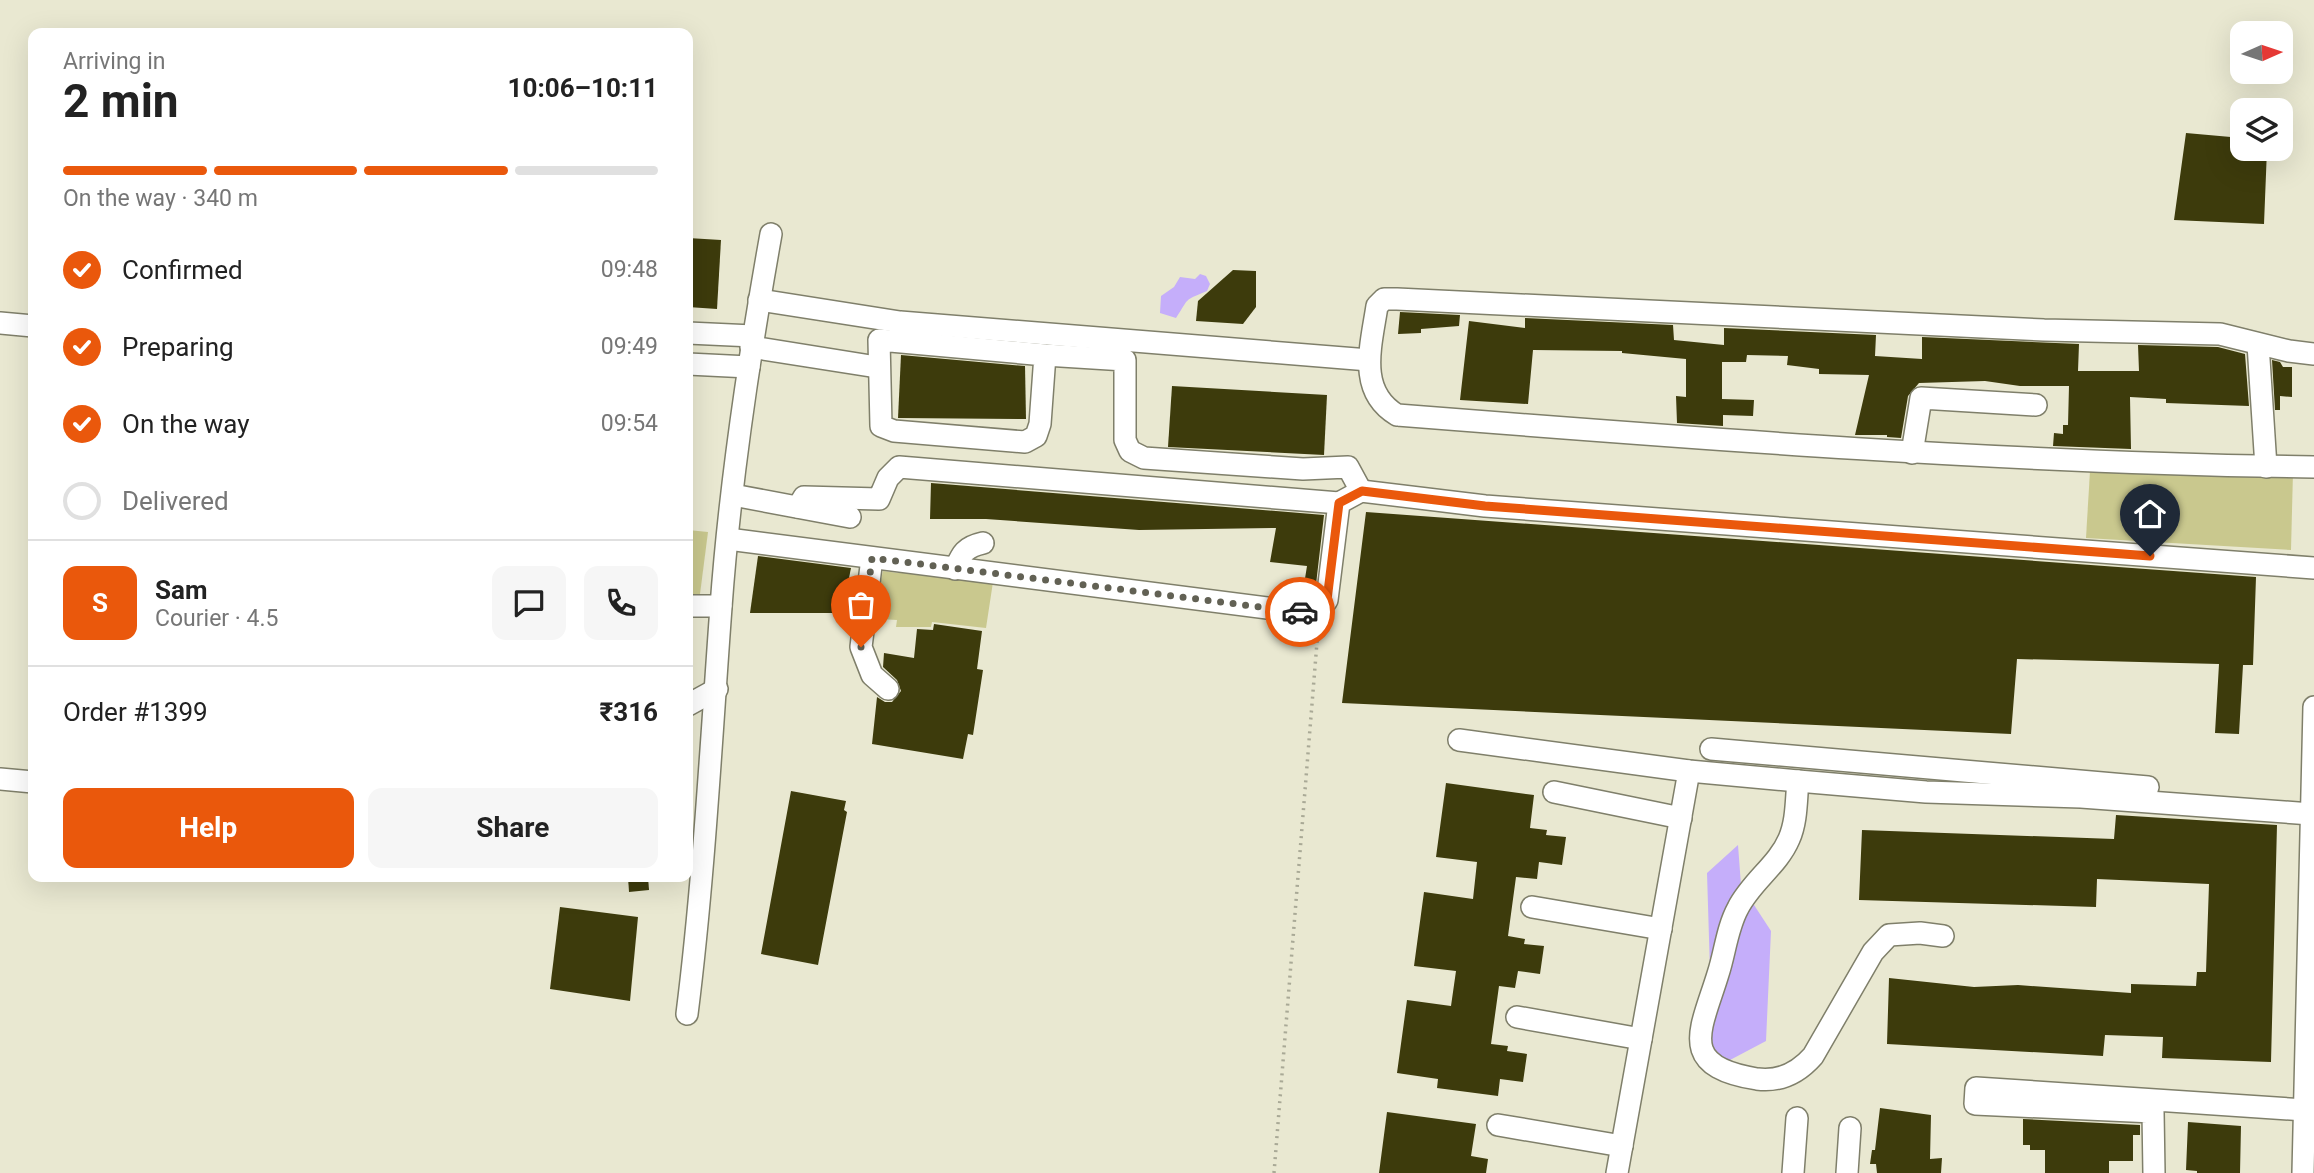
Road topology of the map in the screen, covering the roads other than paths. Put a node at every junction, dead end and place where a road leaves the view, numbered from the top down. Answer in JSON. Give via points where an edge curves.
{"nodes":[{"id":1,"x":771,"y":234,"type":"dead end"},
{"id":2,"x":759,"y":300,"type":"junction"},
{"id":3,"x":0,"y":323,"type":"edge"},
{"id":4,"x":28,"y":326,"type":"edge"},
{"id":5,"x":693,"y":334,"type":"edge"},
{"id":6,"x":2258,"y":344,"type":"junction"},
{"id":7,"x":751,"y":350,"type":"junction"},
{"id":8,"x":2314,"y":354,"type":"edge"},
{"id":9,"x":1045,"y":355,"type":"junction"},
{"id":10,"x":1369,"y":360,"type":"junction"},
{"id":11,"x":693,"y":363,"type":"edge"},
{"id":12,"x":877,"y":367,"type":"junction"},
{"id":13,"x":2036,"y":405,"type":"dead end"},
{"id":14,"x":1912,"y":453,"type":"junction"},
{"id":15,"x":2266,"y":467,"type":"junction"},
{"id":16,"x":2314,"y":467,"type":"edge"},
{"id":17,"x":1362,"y":491,"type":"junction"},
{"id":18,"x":733,"y":495,"type":"junction"},
{"id":19,"x":1339,"y":503,"type":"junction"},
{"id":20,"x":798,"y":507,"type":"junction"},
{"id":21,"x":850,"y":517,"type":"dead end"},
{"id":22,"x":728,"y":539,"type":"junction"},
{"id":23,"x":983,"y":543,"type":"dead end"},
{"id":24,"x":872,"y":558,"type":"junction"},
{"id":25,"x":2314,"y":568,"type":"edge"},
{"id":26,"x":955,"y":569,"type":"junction"},
{"id":27,"x":693,"y":606,"type":"edge"},
{"id":28,"x":721,"y":606,"type":"junction"},
{"id":29,"x":717,"y":689,"type":"junction"},
{"id":30,"x":888,"y":689,"type":"dead end"},
{"id":31,"x":693,"y":702,"type":"edge"},
{"id":32,"x":2314,"y":707,"type":"edge"},
{"id":33,"x":1460,"y":740,"type":"dead end"},
{"id":34,"x":1711,"y":749,"type":"dead end"},
{"id":35,"x":1689,"y":771,"type":"junction"},
{"id":36,"x":0,"y":779,"type":"edge"},
{"id":37,"x":1798,"y":781,"type":"junction"},
{"id":38,"x":28,"y":782,"type":"edge"},
{"id":39,"x":1554,"y":792,"type":"dead end"},
{"id":40,"x":2312,"y":806,"type":"edge"},
{"id":41,"x":1681,"y":818,"type":"junction"},
{"id":42,"x":1532,"y":907,"type":"dead end"},
{"id":43,"x":1661,"y":929,"type":"junction"},
{"id":44,"x":1943,"y":936,"type":"dead end"},
{"id":45,"x":687,"y":1014,"type":"dead end"},
{"id":46,"x":1517,"y":1017,"type":"dead end"},
{"id":47,"x":1641,"y":1039,"type":"junction"},
{"id":48,"x":2154,"y":1107,"type":"junction"},
{"id":49,"x":2305,"y":1110,"type":"junction"},
{"id":50,"x":1797,"y":1118,"type":"dead end"},
{"id":51,"x":1499,"y":1125,"type":"dead end"},
{"id":52,"x":1850,"y":1128,"type":"dead end"},
{"id":53,"x":1622,"y":1146,"type":"junction"},
{"id":54,"x":1617,"y":1173,"type":"edge"},
{"id":55,"x":1793,"y":1173,"type":"edge"},
{"id":56,"x":1847,"y":1173,"type":"edge"},
{"id":57,"x":2154,"y":1173,"type":"edge"},
{"id":58,"x":2303,"y":1173,"type":"edge"}],
"edges":[{"from":1,"to":2,"type":"street"},
{"from":2,"to":7,"type":"street"},
{"from":2,"to":10,"type":"street","via":[[900,322]]},
{"from":3,"to":4,"type":"street"},
{"from":5,"to":7,"type":"street"},
{"from":6,"to":8,"type":"street"},
{"from":6,"to":10,"type":"street","via":[[2220,334],[1384,299],[1377,306]]},
{"from":6,"to":15,"type":"street"},
{"from":7,"to":11,"type":"street"},
{"from":7,"to":12,"type":"street"},
{"from":7,"to":18,"type":"street"},
{"from":9,"to":12,"type":"street","via":[[879,340]]},
{"from":9,"to":12,"type":"street","via":[[1040,424],[1036,436],[1025,442],[894,431],[881,426]]},
{"from":9,"to":17,"type":"street","via":[[1125,360],[1125,439],[1130,451],[1144,458],[1303,469],[1348,467]]},
{"from":10,"to":14,"type":"street","via":[[1374,392],[1382,406],[1397,415]]},
{"from":13,"to":14,"type":"street","via":[[1921,398]]},
{"from":14,"to":15,"type":"street"},
{"from":15,"to":16,"type":"street"},
{"from":17,"to":19,"type":"street"},
{"from":17,"to":25,"type":"street","via":[[1485,506]]},
{"from":18,"to":20,"type":"street"},
{"from":18,"to":22,"type":"street"},
{"from":19,"to":20,"type":"street","via":[[899,467],[879,499],[804,497]]},
{"from":19,"to":26,"type":"street","via":[[1327,600],[1320,610],[1306,613]]},
{"from":20,"to":21,"type":"street"},
{"from":22,"to":24,"type":"street"},
{"from":22,"to":28,"type":"street"},
{"from":23,"to":26,"type":"street","via":[[962,552]]},
{"from":24,"to":26,"type":"street"},
{"from":24,"to":30,"type":"street","via":[[861,647],[872,675]]},
{"from":27,"to":28,"type":"street"},
{"from":28,"to":29,"type":"street"},
{"from":29,"to":31,"type":"street"},
{"from":29,"to":45,"type":"street"},
{"from":32,"to":40,"type":"street"},
{"from":33,"to":35,"type":"street"},
{"from":34,"to":40,"type":"street"},
{"from":35,"to":37,"type":"street"},
{"from":35,"to":41,"type":"street"},
{"from":36,"to":38,"type":"street"},
{"from":37,"to":40,"type":"street","via":[[1926,792]]},
{"from":37,"to":44,"type":"street","via":[[1789,839],[1737,909],[1702,1018],[1701,1051],[1709,1062],[1758,1079],[1782,1078],[1801,1070],[1873,952],[1889,935]]},
{"from":39,"to":41,"type":"street"},
{"from":40,"to":49,"type":"street"},
{"from":41,"to":43,"type":"street"},
{"from":42,"to":43,"type":"street"},
{"from":43,"to":47,"type":"street"},
{"from":46,"to":47,"type":"street"},
{"from":47,"to":53,"type":"street"},
{"from":48,"to":48,"type":"street","via":[[1976,1088],[1975,1104]]},
{"from":48,"to":49,"type":"street"},
{"from":48,"to":57,"type":"street"},
{"from":49,"to":58,"type":"street"},
{"from":50,"to":55,"type":"street"},
{"from":51,"to":53,"type":"street"},
{"from":52,"to":56,"type":"street"},
{"from":53,"to":54,"type":"street"}]}
